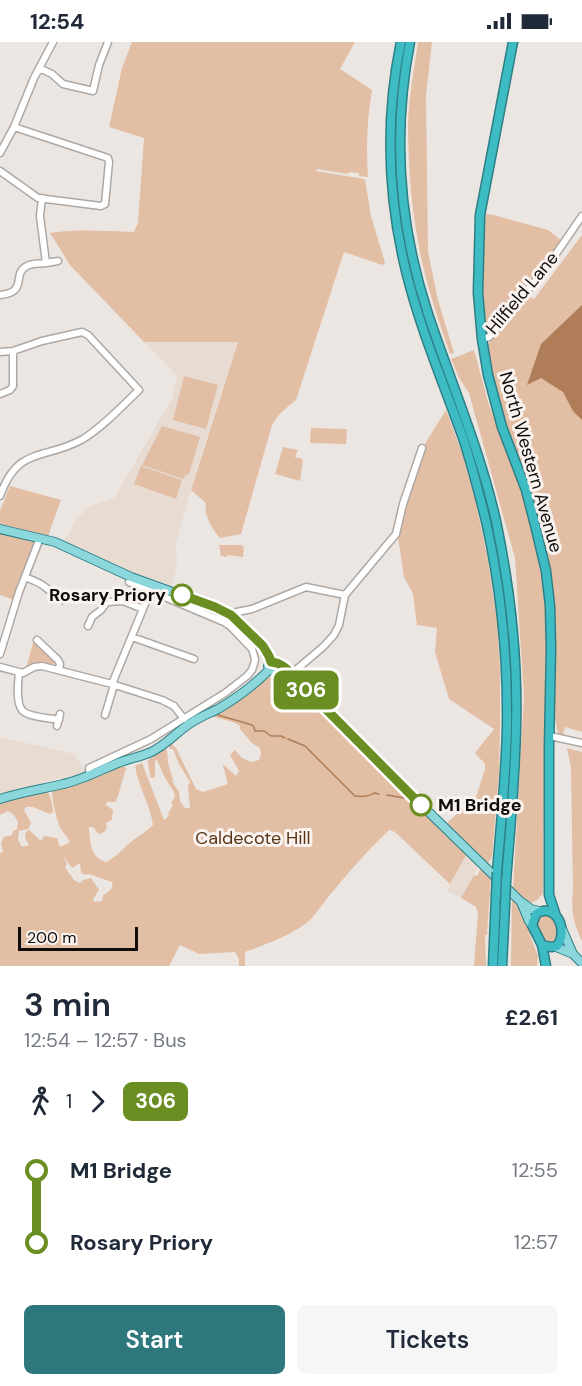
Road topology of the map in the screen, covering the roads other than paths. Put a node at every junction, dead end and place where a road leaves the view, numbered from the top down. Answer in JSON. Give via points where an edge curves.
{"nodes":[{"id":1,"x":53,"y":42,"type":"edge"},
{"id":2,"x":108,"y":42,"type":"edge"},
{"id":3,"x":401,"y":42,"type":"edge"},
{"id":4,"x":410,"y":42,"type":"edge"},
{"id":5,"x":513,"y":42,"type":"edge"},
{"id":6,"x":39,"y":68,"type":"junction"},
{"id":7,"x":93,"y":91,"type":"junction"},
{"id":8,"x":91,"y":99,"type":"dead end"},
{"id":9,"x":14,"y":127,"type":"junction"},
{"id":10,"x":0,"y":153,"type":"edge"},
{"id":11,"x":0,"y":171,"type":"edge"},
{"id":12,"x":42,"y":198,"type":"junction"},
{"id":13,"x":582,"y":216,"type":"edge"},
{"id":14,"x":58,"y":261,"type":"dead end"},
{"id":15,"x":46,"y":263,"type":"junction"},
{"id":16,"x":0,"y":295,"type":"edge"},
{"id":17,"x":482,"y":339,"type":"junction"},
{"id":18,"x":13,"y":351,"type":"junction"},
{"id":19,"x":0,"y":352,"type":"edge"},
{"id":20,"x":0,"y":394,"type":"edge"},
{"id":21,"x":422,"y":448,"type":"dead end"},
{"id":22,"x":0,"y":496,"type":"edge"},
{"id":23,"x":0,"y":529,"type":"edge"},
{"id":24,"x":40,"y":538,"type":"junction"},
{"id":25,"x":25,"y":577,"type":"junction"},
{"id":26,"x":129,"y":582,"type":"dead end"},
{"id":27,"x":152,"y":588,"type":"junction"},
{"id":28,"x":345,"y":596,"type":"junction"},
{"id":29,"x":63,"y":600,"type":"dead end"},
{"id":30,"x":143,"y":609,"type":"junction"},
{"id":31,"x":231,"y":615,"type":"junction"},
{"id":32,"x":0,"y":619,"type":"edge"},
{"id":33,"x":10,"y":621,"type":"junction"},
{"id":34,"x":88,"y":626,"type":"dead end"},
{"id":35,"x":132,"y":637,"type":"junction"},
{"id":36,"x":37,"y":640,"type":"dead end"},
{"id":37,"x":0,"y":654,"type":"edge"},
{"id":38,"x":194,"y":659,"type":"dead end"},
{"id":39,"x":0,"y":667,"type":"edge"},
{"id":40,"x":273,"y":667,"type":"junction"},
{"id":41,"x":59,"y":669,"type":"junction"},
{"id":42,"x":19,"y":673,"type":"junction"},
{"id":43,"x":291,"y":674,"type":"junction"},
{"id":44,"x":113,"y":684,"type":"junction"},
{"id":45,"x":105,"y":715,"type":"dead end"},
{"id":46,"x":59,"y":720,"type":"dead end"},
{"id":47,"x":185,"y":721,"type":"junction"},
{"id":48,"x":550,"y":736,"type":"junction"},
{"id":49,"x":582,"y":743,"type":"edge"},
{"id":50,"x":0,"y":799,"type":"edge"},
{"id":51,"x":549,"y":895,"type":"junction"},
{"id":52,"x":520,"y":901,"type":"junction"},
{"id":53,"x":540,"y":911,"type":"junction"},
{"id":54,"x":556,"y":916,"type":"junction"},
{"id":55,"x":532,"y":925,"type":"junction"},
{"id":56,"x":563,"y":931,"type":"junction"},
{"id":57,"x":542,"y":945,"type":"junction"},
{"id":58,"x":555,"y":947,"type":"junction"},
{"id":59,"x":573,"y":954,"type":"junction"},
{"id":60,"x":582,"y":963,"type":"edge"},
{"id":61,"x":493,"y":966,"type":"edge"},
{"id":62,"x":502,"y":966,"type":"edge"},
{"id":63,"x":547,"y":966,"type":"edge"}],
"edges":[{"from":1,"to":6,"type":"street"},
{"from":2,"to":7,"type":"street"},
{"from":3,"to":61,"type":"highway","bridge":true,"via":[[393,92],[390,155],[398,237],[419,316],[481,500],[502,622],[507,728]]},
{"from":4,"to":62,"type":"highway","bridge":true,"via":[[400,134],[408,235],[428,314],[484,476],[512,621],[516,727]]},
{"from":5,"to":17,"type":"highway","name":"North Western Avenue","via":[[480,215],[478,292]]},
{"from":6,"to":7,"type":"street","via":[[63,84]]},
{"from":6,"to":9,"type":"street"},
{"from":7,"to":8,"type":"street"},
{"from":9,"to":10,"type":"street"},
{"from":9,"to":12,"type":"street","via":[[109,160],[103,206]]},
{"from":11,"to":12,"type":"street"},
{"from":12,"to":15,"type":"street","via":[[40,216]]},
{"from":13,"to":17,"type":"street","name":"Hilfield Lane","via":[[547,267],[489,337]]},
{"from":14,"to":15,"type":"street"},
{"from":15,"to":16,"type":"street","via":[[26,267],[14,291]]},
{"from":17,"to":48,"type":"highway","name":"North Western Avenue","via":[[494,402],[526,490],[546,571],[550,606]]},
{"from":18,"to":19,"type":"street"},
{"from":18,"to":20,"type":"street","via":[[13,386]]},
{"from":18,"to":22,"type":"street","via":[[82,332],[139,390],[84,438],[22,462],[10,474]]},
{"from":21,"to":28,"type":"street","via":[[396,534]]},
{"from":23,"to":24,"type":"main road"},
{"from":24,"to":25,"type":"street"},
{"from":24,"to":27,"type":"main road","via":[[64,545]]},
{"from":25,"to":29,"type":"street"},
{"from":25,"to":33,"type":"street"},
{"from":26,"to":27,"type":"street"},
{"from":27,"to":30,"type":"street"},
{"from":27,"to":31,"type":"main road"},
{"from":27,"to":47,"type":"street","via":[[224,622],[254,654],[254,664],[247,676]]},
{"from":28,"to":31,"type":"street","via":[[301,588]]},
{"from":28,"to":43,"type":"street","via":[[334,635]]},
{"from":30,"to":34,"type":"street","via":[[123,601],[107,602]]},
{"from":30,"to":35,"type":"street"},
{"from":31,"to":40,"type":"main road","via":[[263,646]]},
{"from":32,"to":33,"type":"street"},
{"from":33,"to":37,"type":"street"},
{"from":35,"to":38,"type":"street"},
{"from":35,"to":44,"type":"street"},
{"from":36,"to":41,"type":"street","via":[[58,660]]},
{"from":39,"to":42,"type":"street"},
{"from":40,"to":43,"type":"main road"},
{"from":40,"to":47,"type":"main road","via":[[242,694]]},
{"from":41,"to":42,"type":"street","via":[[38,666]]},
{"from":41,"to":44,"type":"street"},
{"from":42,"to":46,"type":"street","via":[[22,711]]},
{"from":43,"to":52,"type":"main road"},
{"from":44,"to":45,"type":"street"},
{"from":44,"to":47,"type":"street","via":[[170,704]]},
{"from":47,"to":50,"type":"main road","via":[[156,750],[90,776]]},
{"from":48,"to":49,"type":"street"},
{"from":48,"to":51,"type":"highway","name":"North Western Avenue"},
{"from":51,"to":53,"type":"highway","name":"North Western Avenue"},
{"from":51,"to":54,"type":"highway","name":"North Western Avenue"},
{"from":52,"to":53,"type":"main road"},
{"from":52,"to":55,"type":"main road"},
{"from":53,"to":54,"type":"highway"},
{"from":53,"to":55,"type":"highway"},
{"from":54,"to":56,"type":"highway"},
{"from":55,"to":57,"type":"highway"},
{"from":56,"to":58,"type":"highway"},
{"from":56,"to":59,"type":"main road"},
{"from":57,"to":58,"type":"highway"},
{"from":57,"to":63,"type":"highway"},
{"from":58,"to":59,"type":"main road"},
{"from":58,"to":63,"type":"highway"},
{"from":59,"to":60,"type":"main road"}]}
